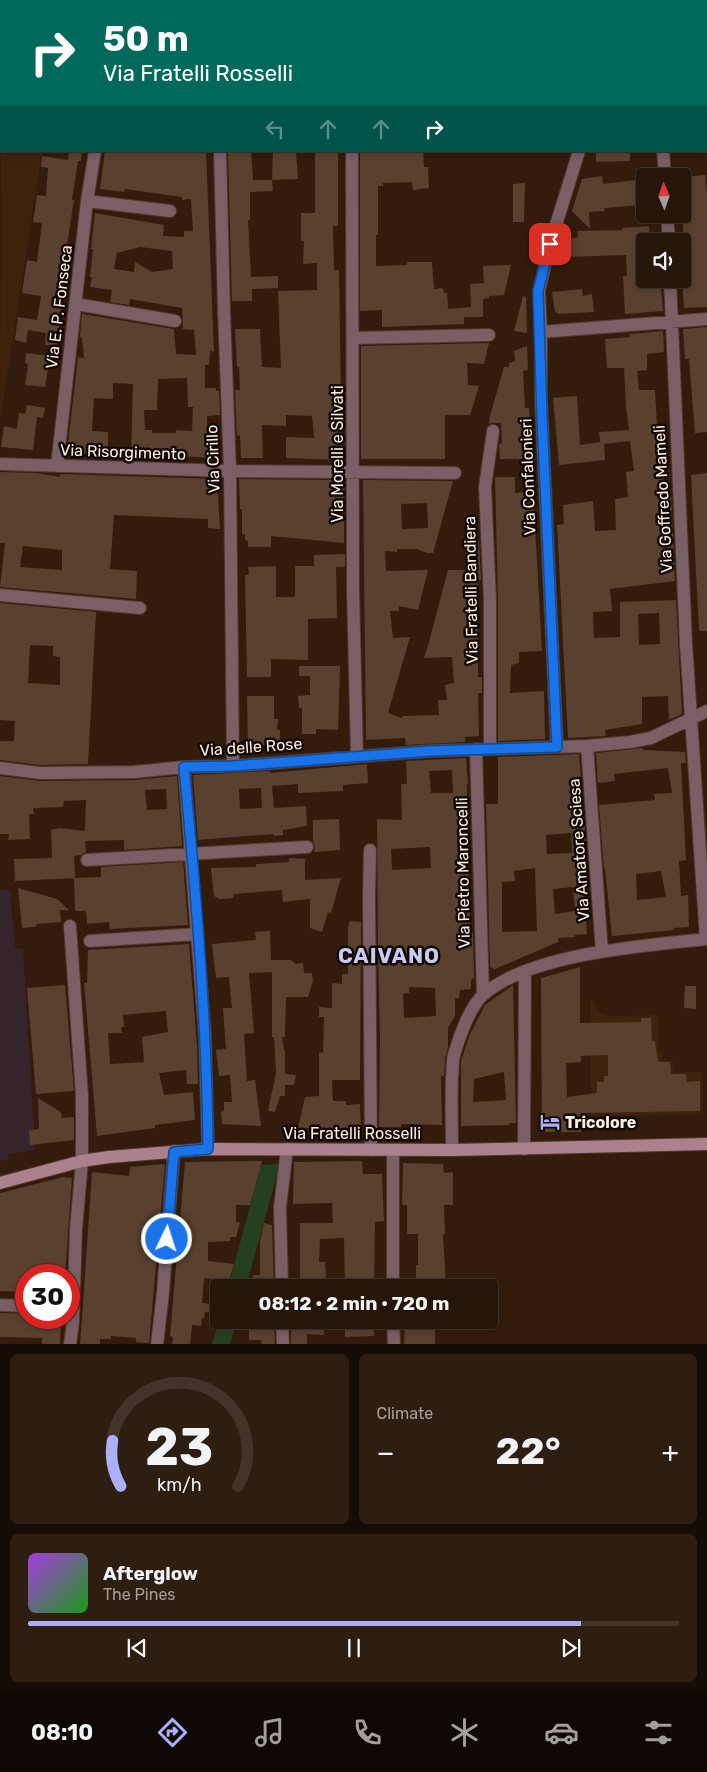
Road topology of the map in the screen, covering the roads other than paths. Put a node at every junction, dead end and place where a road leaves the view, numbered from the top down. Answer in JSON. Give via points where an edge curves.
{"nodes":[{"id":1,"x":95,"y":152,"type":"edge"},
{"id":2,"x":220,"y":152,"type":"edge"},
{"id":3,"x":352,"y":152,"type":"edge"},
{"id":4,"x":579,"y":152,"type":"edge"},
{"id":5,"x":663,"y":152,"type":"edge"},
{"id":6,"x":664,"y":168,"type":"edge"},
{"id":7,"x":87,"y":201,"type":"junction"},
{"id":8,"x":170,"y":212,"type":"dead end"},
{"id":9,"x":670,"y":288,"type":"edge"},
{"id":10,"x":76,"y":304,"type":"junction"},
{"id":11,"x":707,"y":319,"type":"edge"},
{"id":12,"x":176,"y":321,"type":"dead end"},
{"id":13,"x":672,"y":321,"type":"junction"},
{"id":14,"x":541,"y":332,"type":"junction"},
{"id":15,"x":489,"y":335,"type":"dead end"},
{"id":16,"x":353,"y":338,"type":"junction"},
{"id":17,"x":493,"y":431,"type":"dead end"},
{"id":18,"x":0,"y":464,"type":"edge"},
{"id":19,"x":56,"y":466,"type":"junction"},
{"id":20,"x":230,"y":471,"type":"junction"},
{"id":21,"x":354,"y":472,"type":"junction"},
{"id":22,"x":455,"y":473,"type":"dead end"},
{"id":23,"x":0,"y":595,"type":"edge"},
{"id":24,"x":140,"y":608,"type":"dead end"},
{"id":25,"x":707,"y":711,"type":"edge"},
{"id":26,"x":692,"y":718,"type":"junction"},
{"id":27,"x":587,"y":746,"type":"junction"},
{"id":28,"x":557,"y":747,"type":"junction"},
{"id":29,"x":476,"y":749,"type":"junction"},
{"id":30,"x":490,"y":749,"type":"junction"},
{"id":31,"x":357,"y":756,"type":"junction"},
{"id":32,"x":233,"y":766,"type":"junction"},
{"id":33,"x":184,"y":767,"type":"junction"},
{"id":34,"x":0,"y":768,"type":"edge"},
{"id":35,"x":307,"y":847,"type":"dead end"},
{"id":36,"x":370,"y":850,"type":"dead end"},
{"id":37,"x":192,"y":854,"type":"junction"},
{"id":38,"x":87,"y":860,"type":"dead end"},
{"id":39,"x":70,"y":926,"type":"dead end"},
{"id":40,"x":198,"y":934,"type":"junction"},
{"id":41,"x":706,"y":939,"type":"edge"},
{"id":42,"x":90,"y":941,"type":"dead end"},
{"id":43,"x":602,"y":952,"type":"junction"},
{"id":44,"x":525,"y":972,"type":"junction"},
{"id":45,"x":483,"y":995,"type":"junction"},
{"id":46,"x":707,"y":1144,"type":"edge"},
{"id":47,"x":208,"y":1149,"type":"junction"},
{"id":48,"x":287,"y":1149,"type":"junction"},
{"id":49,"x":524,"y":1149,"type":"junction"},
{"id":50,"x":371,"y":1150,"type":"junction"},
{"id":51,"x":392,"y":1150,"type":"junction"},
{"id":52,"x":452,"y":1150,"type":"junction"},
{"id":53,"x":174,"y":1152,"type":"junction"},
{"id":54,"x":82,"y":1161,"type":"junction"},
{"id":55,"x":0,"y":1183,"type":"edge"},
{"id":56,"x":74,"y":1264,"type":"edge"},
{"id":57,"x":282,"y":1279,"type":"edge"},
{"id":58,"x":393,"y":1279,"type":"edge"},
{"id":59,"x":0,"y":1305,"type":"edge"},
{"id":60,"x":15,"y":1306,"type":"edge"},
{"id":61,"x":70,"y":1329,"type":"edge"},
{"id":62,"x":282,"y":1329,"type":"edge"},
{"id":63,"x":393,"y":1329,"type":"edge"},
{"id":64,"x":70,"y":1344,"type":"edge"},
{"id":65,"x":157,"y":1344,"type":"edge"},
{"id":66,"x":282,"y":1344,"type":"edge"},
{"id":67,"x":394,"y":1344,"type":"edge"}],
"edges":[{"from":1,"to":7,"type":"street","name":"Via E. P. Fonseca"},
{"from":2,"to":20,"type":"street","name":"Via Cirillo"},
{"from":3,"to":16,"type":"street","name":"Via Morelli e Silvati"},
{"from":4,"to":14,"type":"street","name":"Via Confalonieri","via":[[538,291]]},
{"from":5,"to":6,"type":"street"},
{"from":7,"to":8,"type":"street"},
{"from":7,"to":10,"type":"street","name":"Via E. P. Fonseca"},
{"from":9,"to":13,"type":"street","name":"Via Goffredo Mameli"},
{"from":10,"to":12,"type":"street"},
{"from":10,"to":19,"type":"street","name":"Via E. P. Fonseca"},
{"from":11,"to":13,"type":"street"},
{"from":13,"to":14,"type":"street"},
{"from":13,"to":26,"type":"street","name":"Via Goffredo Mameli"},
{"from":14,"to":28,"type":"street","name":"Via Confalonieri","via":[[541,398]]},
{"from":15,"to":16,"type":"street"},
{"from":16,"to":21,"type":"street","name":"Via Morelli e Silvati"},
{"from":17,"to":30,"type":"street","name":"Via Fratelli Bandiera","via":[[485,486],[490,600]]},
{"from":18,"to":19,"type":"street","name":"Via Risorgimento"},
{"from":19,"to":20,"type":"street","name":"Via Risorgimento"},
{"from":20,"to":21,"type":"street","name":"Via Risorgimento"},
{"from":20,"to":32,"type":"street","name":"Via Cirillo"},
{"from":21,"to":22,"type":"street","name":"Via Risorgimento"},
{"from":21,"to":31,"type":"street","name":"Via Morelli e Silvati"},
{"from":23,"to":24,"type":"street"},
{"from":25,"to":26,"type":"street","name":"Via delle Rose"},
{"from":26,"to":27,"type":"street","name":"Via delle Rose","via":[[651,738]]},
{"from":26,"to":41,"type":"street","name":"Via Goffredo Mameli"},
{"from":27,"to":28,"type":"street","name":"Via delle Rose"},
{"from":27,"to":43,"type":"street","name":"Via Amatore Sciesa"},
{"from":28,"to":30,"type":"street","name":"Via delle Rose"},
{"from":29,"to":30,"type":"street","name":"Via delle Rose"},
{"from":29,"to":31,"type":"street","name":"Via delle Rose"},
{"from":29,"to":45,"type":"street","name":"Via Pietro Maroncelli"},
{"from":31,"to":32,"type":"street","name":"Via delle Rose"},
{"from":32,"to":33,"type":"street","name":"Via delle Rose"},
{"from":33,"to":34,"type":"street","name":"Via delle Rose","via":[[134,772],[40,772]]},
{"from":33,"to":37,"type":"street"},
{"from":35,"to":37,"type":"street"},
{"from":36,"to":50,"type":"street"},
{"from":37,"to":38,"type":"street"},
{"from":37,"to":40,"type":"street"},
{"from":39,"to":54,"type":"street","via":[[82,1096]]},
{"from":40,"to":42,"type":"street"},
{"from":40,"to":47,"type":"street","via":[[206,1036]]},
{"from":41,"to":43,"type":"street"},
{"from":43,"to":44,"type":"street","via":[[553,962]]},
{"from":44,"to":45,"type":"street","via":[[506,979]]},
{"from":44,"to":49,"type":"street"},
{"from":45,"to":52,"type":"street","via":[[465,1022],[454,1057]]},
{"from":46,"to":49,"type":"main road","name":"Via Fratelli Rosselli"},
{"from":47,"to":48,"type":"main road","name":"Via Fratelli Rosselli"},
{"from":47,"to":53,"type":"main road","name":"Via Fratelli Rosselli"},
{"from":48,"to":50,"type":"main road","name":"Via Fratelli Rosselli"},
{"from":48,"to":57,"type":"street","via":[[280,1207]]},
{"from":49,"to":52,"type":"main road","name":"Via Fratelli Rosselli"},
{"from":50,"to":51,"type":"main road","name":"Via Fratelli Rosselli"},
{"from":51,"to":52,"type":"main road","name":"Via Fratelli Rosselli"},
{"from":51,"to":58,"type":"street"},
{"from":53,"to":54,"type":"main road","name":"Via Fratelli Rosselli"},
{"from":53,"to":65,"type":"street"},
{"from":54,"to":55,"type":"main road","name":"Via Fratelli Rosselli"},
{"from":54,"to":56,"type":"street"},
{"from":59,"to":60,"type":"street"},
{"from":61,"to":64,"type":"street"},
{"from":62,"to":66,"type":"street"},
{"from":63,"to":67,"type":"street"}]}
